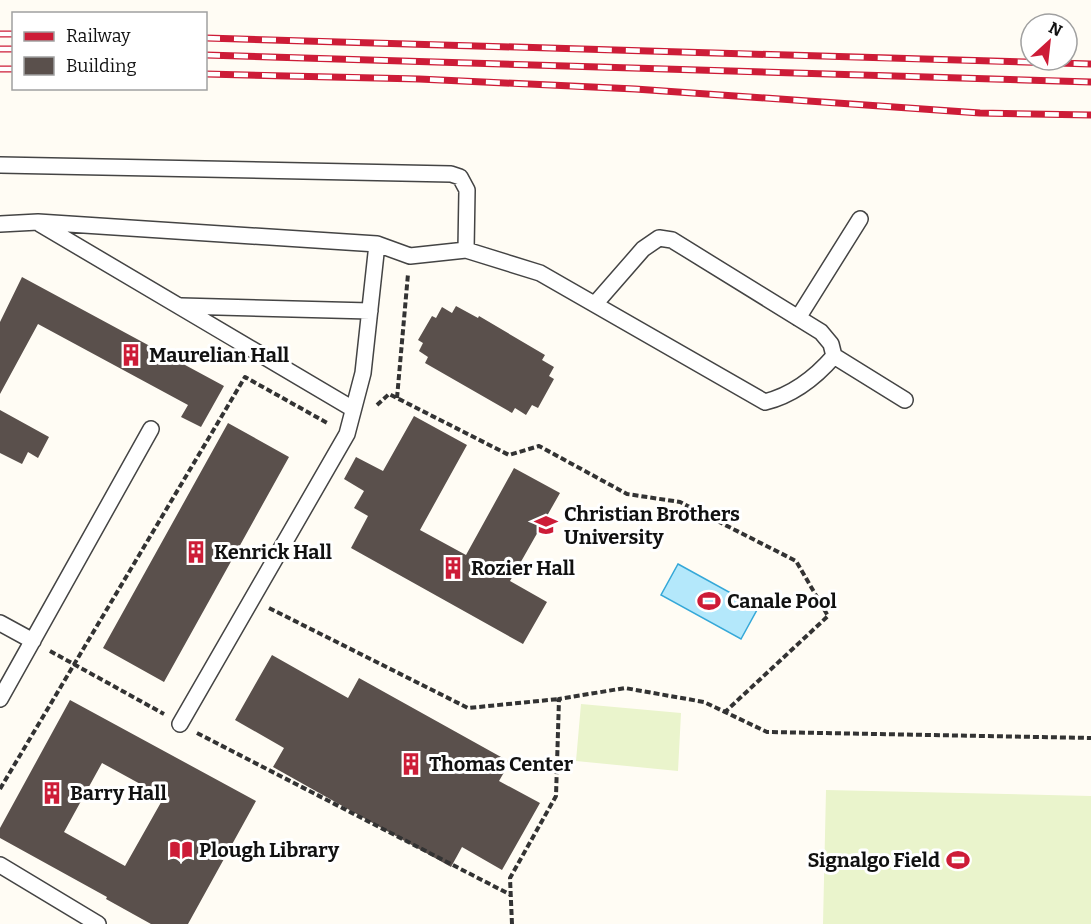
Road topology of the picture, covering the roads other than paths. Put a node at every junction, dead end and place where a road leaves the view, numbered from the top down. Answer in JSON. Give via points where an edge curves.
{"nodes":[{"id":1,"x":0,"y":165,"type":"edge"},
{"id":2,"x":860,"y":219,"type":"dead end"},
{"id":3,"x":38,"y":222,"type":"junction"},
{"id":4,"x":0,"y":224,"type":"edge"},
{"id":5,"x":377,"y":244,"type":"junction"},
{"id":6,"x":466,"y":250,"type":"junction"},
{"id":7,"x":595,"y":304,"type":"junction"},
{"id":8,"x":179,"y":306,"type":"junction"},
{"id":9,"x":370,"y":311,"type":"junction"},
{"id":10,"x":798,"y":318,"type":"junction"},
{"id":11,"x":834,"y":356,"type":"junction"},
{"id":12,"x":905,"y":400,"type":"dead end"},
{"id":13,"x":353,"y":409,"type":"junction"},
{"id":14,"x":151,"y":429,"type":"dead end"},
{"id":15,"x":0,"y":623,"type":"edge"},
{"id":16,"x":33,"y":641,"type":"junction"},
{"id":17,"x":0,"y":699,"type":"edge"},
{"id":18,"x":180,"y":724,"type":"road end"},
{"id":19,"x":0,"y":865,"type":"edge"},
{"id":20,"x":96,"y":924,"type":"edge"}],
"edges":[{"from":1,"to":6,"type":"lane","via":[[452,174],[460,177],[467,190]]},
{"from":2,"to":10,"type":"lane"},
{"from":3,"to":4,"type":"lane"},
{"from":3,"to":5,"type":"lane"},
{"from":3,"to":8,"type":"lane"},
{"from":5,"to":6,"type":"lane","via":[[410,256]]},
{"from":5,"to":9,"type":"lane"},
{"from":6,"to":7,"type":"lane","via":[[540,273]]},
{"from":7,"to":10,"type":"lane","via":[[643,249],[659,238],[672,240]]},
{"from":7,"to":11,"type":"lane","via":[[765,402],[784,397],[820,373]]},
{"from":8,"to":9,"type":"lane"},
{"from":8,"to":13,"type":"lane"},
{"from":9,"to":13,"type":"lane","via":[[363,373]]},
{"from":10,"to":11,"type":"lane","via":[[821,332],[831,344]]},
{"from":11,"to":12,"type":"lane"},
{"from":13,"to":18,"type":"lane","via":[[347,434]]},
{"from":14,"to":16,"type":"lane"},
{"from":15,"to":16,"type":"lane"},
{"from":16,"to":17,"type":"lane"},
{"from":19,"to":20,"type":"lane"}]}
